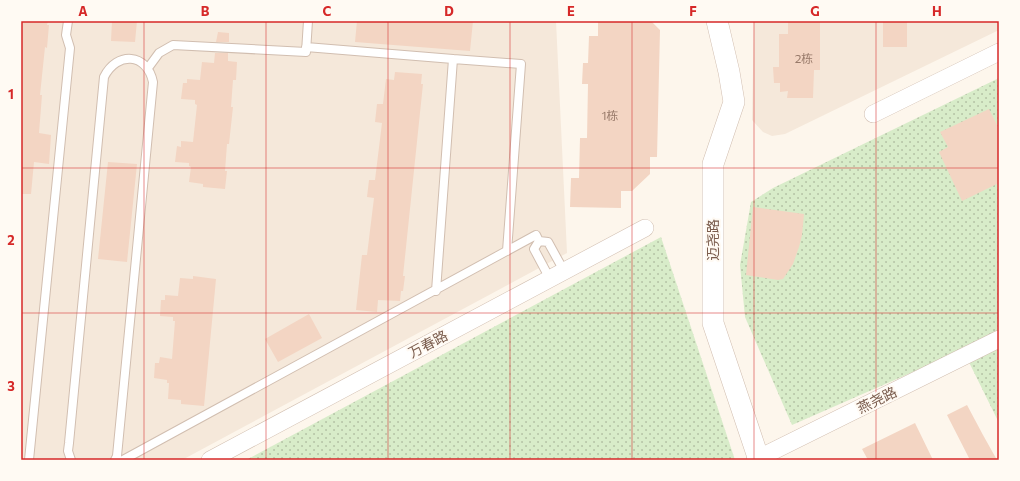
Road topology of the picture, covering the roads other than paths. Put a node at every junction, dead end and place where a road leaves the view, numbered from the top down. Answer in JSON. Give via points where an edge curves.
{"nodes":[{"id":1,"x":68,"y":21,"type":"edge"},
{"id":2,"x":308,"y":21,"type":"edge"},
{"id":3,"x":717,"y":21,"type":"edge"},
{"id":4,"x":306,"y":47,"type":"junction"},
{"id":5,"x":999,"y":52,"type":"edge"},
{"id":6,"x":453,"y":59,"type":"junction"},
{"id":7,"x":148,"y":68,"type":"junction"},
{"id":8,"x":873,"y":114,"type":"dead end"},
{"id":9,"x":645,"y":228,"type":"dead end"},
{"id":10,"x":539,"y":241,"type":"junction"},
{"id":11,"x":507,"y":250,"type":"junction"},
{"id":12,"x":557,"y":275,"type":"junction"},
{"id":13,"x":436,"y":291,"type":"junction"},
{"id":14,"x":999,"y":339,"type":"edge"},
{"id":15,"x":757,"y":459,"type":"edge"},
{"id":16,"x":29,"y":460,"type":"edge"},
{"id":17,"x":71,"y":460,"type":"edge"},
{"id":18,"x":115,"y":460,"type":"edge"},
{"id":19,"x":123,"y":460,"type":"edge"},
{"id":20,"x":210,"y":460,"type":"edge"}],
"edges":[{"from":1,"to":16,"type":"lane","via":[[66,35],[70,48]]},
{"from":2,"to":4,"type":"lane"},
{"from":3,"to":15,"type":"street","name":"迈尧路","via":[[734,102],[713,164],[713,323]]},
{"from":4,"to":6,"type":"lane"},
{"from":4,"to":7,"type":"lane","via":[[306,52],[173,45],[159,53]]},
{"from":5,"to":8,"type":"street"},
{"from":6,"to":11,"type":"lane","via":[[521,64]]},
{"from":6,"to":13,"type":"lane"},
{"from":7,"to":17,"type":"lane","via":[[136,60],[120,60],[110,67],[104,77],[68,451]]},
{"from":7,"to":18,"type":"lane","via":[[152,82]]},
{"from":9,"to":12,"type":"street","name":"万春路"},
{"from":10,"to":11,"type":"lane","via":[[536,235]]},
{"from":10,"to":12,"type":"lane","via":[[548,242]]},
{"from":10,"to":12,"type":"lane","via":[[534,249]]},
{"from":11,"to":13,"type":"lane"},
{"from":12,"to":20,"type":"street","name":"万春路"},
{"from":13,"to":19,"type":"lane"},
{"from":14,"to":15,"type":"street","name":"燕尧路"}]}
